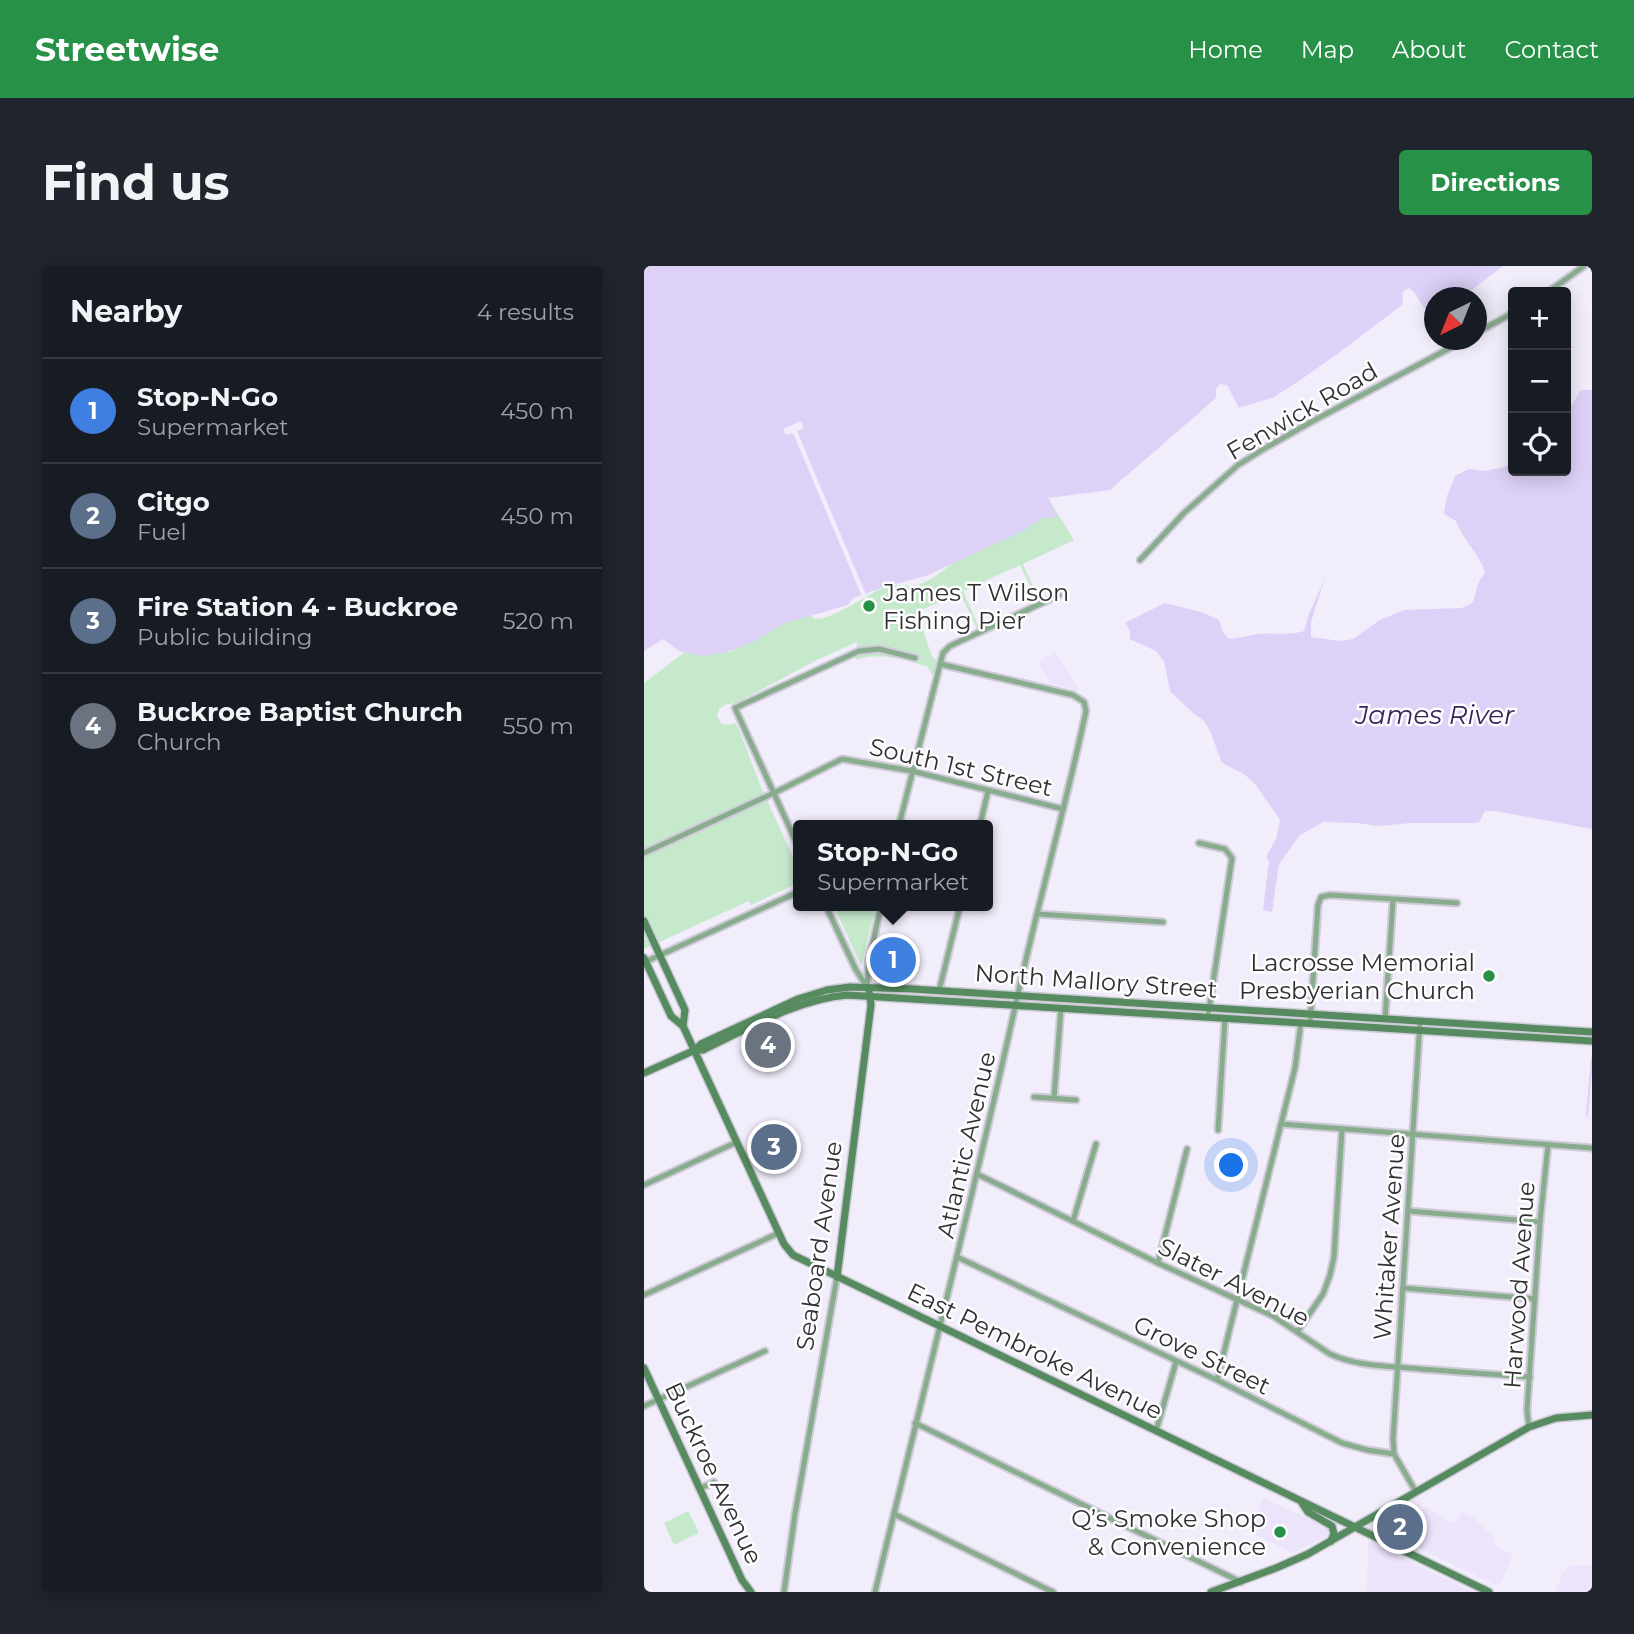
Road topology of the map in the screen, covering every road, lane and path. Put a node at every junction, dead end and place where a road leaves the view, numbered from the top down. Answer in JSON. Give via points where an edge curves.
{"nodes":[{"id":1,"x":1584,"y":266,"type":"edge"},
{"id":2,"x":1555,"y":287,"type":"edge"},
{"id":3,"x":1508,"y":316,"type":"edge"},
{"id":4,"x":1487,"y":327,"type":"edge"},
{"id":5,"x":1446,"y":350,"type":"edge"},
{"id":6,"x":1140,"y":560,"type":"dead end"},
{"id":7,"x":1059,"y":595,"type":"dead end"},
{"id":8,"x":915,"y":658,"type":"dead end"},
{"id":9,"x":940,"y":664,"type":"junction"},
{"id":10,"x":912,"y":771,"type":"junction"},
{"id":11,"x":988,"y":791,"type":"junction"},
{"id":12,"x":774,"y":793,"type":"junction"},
{"id":13,"x":1063,"y":809,"type":"junction"},
{"id":14,"x":900,"y":820,"type":"edge"},
{"id":15,"x":981,"y":820,"type":"edge"},
{"id":16,"x":793,"y":833,"type":"edge"},
{"id":17,"x":1199,"y":843,"type":"dead end"},
{"id":18,"x":644,"y":853,"type":"edge"},
{"id":19,"x":793,"y":895,"type":"edge"},
{"id":20,"x":1392,"y":900,"type":"junction"},
{"id":21,"x":1457,"y":903,"type":"dead end"},
{"id":22,"x":828,"y":911,"type":"edge"},
{"id":23,"x":880,"y":911,"type":"edge"},
{"id":24,"x":959,"y":911,"type":"edge"},
{"id":25,"x":1037,"y":914,"type":"junction"},
{"id":26,"x":644,"y":921,"type":"edge"},
{"id":27,"x":1163,"y":922,"type":"dead end"},
{"id":28,"x":660,"y":956,"type":"junction"},
{"id":29,"x":645,"y":961,"type":"edge"},
{"id":30,"x":869,"y":991,"type":"junction"},
{"id":31,"x":939,"y":991,"type":"junction"},
{"id":32,"x":1017,"y":996,"type":"junction"},
{"id":33,"x":1016,"y":1005,"type":"junction"},
{"id":34,"x":1061,"y":1008,"type":"junction"},
{"id":35,"x":1208,"y":1012,"type":"junction"},
{"id":36,"x":1225,"y":1017,"type":"junction"},
{"id":37,"x":1311,"y":1019,"type":"junction"},
{"id":38,"x":1385,"y":1020,"type":"junction"},
{"id":39,"x":1300,"y":1022,"type":"junction"},
{"id":40,"x":683,"y":1026,"type":"junction"},
{"id":41,"x":1420,"y":1026,"type":"junction"},
{"id":42,"x":1592,"y":1032,"type":"edge"},
{"id":43,"x":1592,"y":1041,"type":"edge"},
{"id":44,"x":695,"y":1050,"type":"junction"},
{"id":45,"x":644,"y":1073,"type":"edge"},
{"id":46,"x":1034,"y":1097,"type":"dead end"},
{"id":47,"x":1054,"y":1097,"type":"junction"},
{"id":48,"x":1076,"y":1100,"type":"dead end"},
{"id":49,"x":1281,"y":1124,"type":"junction"},
{"id":50,"x":1342,"y":1129,"type":"junction"},
{"id":51,"x":1218,"y":1130,"type":"dead end"},
{"id":52,"x":1413,"y":1135,"type":"junction"},
{"id":53,"x":737,"y":1142,"type":"junction"},
{"id":54,"x":1096,"y":1144,"type":"dead end"},
{"id":55,"x":1548,"y":1145,"type":"junction"},
{"id":56,"x":1592,"y":1148,"type":"edge"},
{"id":57,"x":1187,"y":1149,"type":"dead end"},
{"id":58,"x":977,"y":1174,"type":"junction"},
{"id":59,"x":644,"y":1185,"type":"edge"},
{"id":60,"x":1408,"y":1212,"type":"junction"},
{"id":61,"x":1073,"y":1221,"type":"junction"},
{"id":62,"x":1540,"y":1222,"type":"junction"},
{"id":63,"x":779,"y":1233,"type":"junction"},
{"id":64,"x":957,"y":1257,"type":"junction"},
{"id":65,"x":1158,"y":1263,"type":"junction"},
{"id":66,"x":837,"y":1277,"type":"junction"},
{"id":67,"x":1403,"y":1289,"type":"junction"},
{"id":68,"x":644,"y":1295,"type":"edge"},
{"id":69,"x":1535,"y":1299,"type":"junction"},
{"id":70,"x":1237,"y":1300,"type":"junction"},
{"id":71,"x":939,"y":1326,"type":"junction"},
{"id":72,"x":1297,"y":1332,"type":"junction"},
{"id":73,"x":765,"y":1351,"type":"dead end"},
{"id":74,"x":1176,"y":1362,"type":"junction"},
{"id":75,"x":1398,"y":1367,"type":"junction"},
{"id":76,"x":644,"y":1368,"type":"edge"},
{"id":77,"x":1530,"y":1377,"type":"junction"},
{"id":78,"x":1217,"y":1380,"type":"junction"},
{"id":79,"x":658,"y":1399,"type":"junction"},
{"id":80,"x":644,"y":1406,"type":"edge"},
{"id":81,"x":1592,"y":1415,"type":"edge"},
{"id":82,"x":915,"y":1423,"type":"junction"},
{"id":83,"x":1529,"y":1427,"type":"junction"},
{"id":84,"x":1156,"y":1431,"type":"junction"},
{"id":85,"x":1394,"y":1454,"type":"junction"},
{"id":86,"x":714,"y":1482,"type":"dead end"},
{"id":87,"x":699,"y":1489,"type":"junction"},
{"id":88,"x":1416,"y":1492,"type":"junction"},
{"id":89,"x":1302,"y":1502,"type":"junction"},
{"id":90,"x":1382,"y":1511,"type":"junction"},
{"id":91,"x":894,"y":1514,"type":"junction"},
{"id":92,"x":1356,"y":1527,"type":"junction"},
{"id":93,"x":1331,"y":1541,"type":"junction"},
{"id":94,"x":1399,"y":1548,"type":"junction"},
{"id":95,"x":1241,"y":1581,"type":"junction"},
{"id":96,"x":751,"y":1592,"type":"edge"},
{"id":97,"x":784,"y":1592,"type":"edge"},
{"id":98,"x":875,"y":1592,"type":"edge"},
{"id":99,"x":1053,"y":1592,"type":"edge"},
{"id":100,"x":1211,"y":1592,"type":"edge"},
{"id":101,"x":1489,"y":1592,"type":"edge"}],
"edges":[{"from":1,"to":2,"type":"street"},
{"from":3,"to":4,"type":"street"},
{"from":5,"to":6,"type":"street","name":"Fenwick Road","via":[[1238,466]]},
{"from":7,"to":9,"type":"street","via":[[950,646]]},
{"from":8,"to":12,"type":"street","via":[[879,649],[859,651],[735,708]]},
{"from":9,"to":10,"type":"street"},
{"from":9,"to":13,"type":"street","name":"Atlantic Avenue","via":[[1073,695],[1086,704]]},
{"from":10,"to":11,"type":"street","name":"South 1st Street"},
{"from":10,"to":12,"type":"street","name":"South 1st Street","via":[[842,759]]},
{"from":10,"to":14,"type":"street"},
{"from":11,"to":13,"type":"street","name":"South 1st Street"},
{"from":11,"to":15,"type":"street"},
{"from":12,"to":16,"type":"street"},
{"from":12,"to":18,"type":"street","name":"South 1st Street"},
{"from":13,"to":25,"type":"street","name":"Atlantic Avenue"},
{"from":17,"to":35,"type":"street","via":[[1225,849],[1232,858]]},
{"from":19,"to":28,"type":"street"},
{"from":20,"to":21,"type":"street"},
{"from":20,"to":37,"type":"street","via":[[1329,895],[1319,901]]},
{"from":20,"to":38,"type":"street"},
{"from":22,"to":30,"type":"street"},
{"from":23,"to":30,"type":"street","name":"Seaboard Avenue","via":[[869,960]]},
{"from":24,"to":31,"type":"street"},
{"from":25,"to":27,"type":"street"},
{"from":25,"to":32,"type":"street","name":"Atlantic Avenue"},
{"from":26,"to":28,"type":"main road","name":"East Pembroke Avenue"},
{"from":28,"to":29,"type":"street"},
{"from":28,"to":40,"type":"main road","name":"East Pembroke Avenue","via":[[685,1010]]},
{"from":29,"to":40,"type":"main road","name":"East Pembroke Avenue","via":[[671,1016]]},
{"from":30,"to":31,"type":"main road","name":"North Mallory Street"},
{"from":30,"to":33,"type":"main road","name":"North Mallory Street"},
{"from":30,"to":44,"type":"main road","name":"North Mallory Street","via":[[804,1003]]},
{"from":30,"to":66,"type":"main road","name":"Seaboard Avenue","via":[[871,1005]]},
{"from":31,"to":32,"type":"main road","name":"North Mallory Street"},
{"from":32,"to":33,"type":"street","name":"Atlantic Avenue"},
{"from":32,"to":35,"type":"main road","name":"North Mallory Street"},
{"from":33,"to":34,"type":"main road","name":"North Mallory Street"},
{"from":33,"to":58,"type":"street","name":"Atlantic Avenue"},
{"from":34,"to":35,"type":"main road","name":"North Mallory Street"},
{"from":34,"to":47,"type":"street"},
{"from":35,"to":36,"type":"main road","name":"North Mallory Street"},
{"from":35,"to":37,"type":"main road","name":"North Mallory Street"},
{"from":36,"to":39,"type":"main road","name":"North Mallory Street"},
{"from":36,"to":51,"type":"street"},
{"from":37,"to":38,"type":"main road","name":"North Mallory Street"},
{"from":37,"to":39,"type":"main road","name":"North Mallory Street"},
{"from":37,"to":41,"type":"main road","name":"North Mallory Street"},
{"from":38,"to":41,"type":"main road","name":"North Mallory Street"},
{"from":39,"to":49,"type":"street","via":[[1295,1068]]},
{"from":40,"to":44,"type":"main road","name":"East Pembroke Avenue"},
{"from":41,"to":42,"type":"main road","name":"North Mallory Street"},
{"from":41,"to":43,"type":"main road","name":"North Mallory Street"},
{"from":41,"to":52,"type":"street","name":"Whitaker Avenue"},
{"from":44,"to":45,"type":"main road","name":"North Mallory Street"},
{"from":44,"to":53,"type":"main road","name":"East Pembroke Avenue"},
{"from":46,"to":47,"type":"street"},
{"from":47,"to":48,"type":"street"},
{"from":49,"to":50,"type":"street"},
{"from":49,"to":70,"type":"street"},
{"from":50,"to":52,"type":"street"},
{"from":50,"to":72,"type":"street","via":[[1334,1257],[1323,1294]]},
{"from":52,"to":55,"type":"street"},
{"from":52,"to":60,"type":"street","name":"Whitaker Avenue"},
{"from":53,"to":59,"type":"street"},
{"from":53,"to":63,"type":"main road","name":"East Pembroke Avenue"},
{"from":54,"to":61,"type":"street"},
{"from":55,"to":56,"type":"street"},
{"from":55,"to":62,"type":"street","name":"Harwood Avenue"},
{"from":57,"to":65,"type":"street"},
{"from":58,"to":61,"type":"street","name":"Slater Avenue"},
{"from":58,"to":64,"type":"street","name":"Atlantic Avenue"},
{"from":60,"to":62,"type":"street"},
{"from":60,"to":67,"type":"street","name":"Whitaker Avenue"},
{"from":61,"to":65,"type":"street","name":"Slater Avenue"},
{"from":62,"to":69,"type":"street","name":"Harwood Avenue"},
{"from":63,"to":66,"type":"main road","name":"East Pembroke Avenue","via":[[793,1255]]},
{"from":63,"to":68,"type":"street"},
{"from":64,"to":71,"type":"street","name":"Atlantic Avenue"},
{"from":64,"to":74,"type":"street","name":"Grove Street"},
{"from":65,"to":70,"type":"street","name":"Slater Avenue"},
{"from":66,"to":71,"type":"main road","name":"East Pembroke Avenue"},
{"from":66,"to":97,"type":"street","name":"Seaboard Avenue"},
{"from":67,"to":69,"type":"street"},
{"from":67,"to":75,"type":"street","name":"Whitaker Avenue"},
{"from":69,"to":77,"type":"street","name":"Harwood Avenue"},
{"from":70,"to":72,"type":"street","name":"Slater Avenue"},
{"from":70,"to":78,"type":"street"},
{"from":71,"to":82,"type":"street","name":"Atlantic Avenue"},
{"from":71,"to":84,"type":"main road","name":"East Pembroke Avenue"},
{"from":72,"to":75,"type":"street","name":"Slater Avenue","via":[[1339,1358]]},
{"from":73,"to":79,"type":"street"},
{"from":74,"to":78,"type":"street","name":"Grove Street"},
{"from":74,"to":84,"type":"street"},
{"from":75,"to":77,"type":"street","name":"Slater Avenue"},
{"from":75,"to":85,"type":"street","name":"Whitaker Avenue"},
{"from":76,"to":79,"type":"main road","name":"Buckroe Avenue"},
{"from":77,"to":83,"type":"street","name":"Harwood Avenue"},
{"from":78,"to":85,"type":"street","name":"Grove Street","via":[[1342,1443]]},
{"from":79,"to":80,"type":"street"},
{"from":79,"to":87,"type":"main road","name":"Buckroe Avenue"},
{"from":81,"to":83,"type":"main road","via":[[1556,1418]]},
{"from":82,"to":91,"type":"street","name":"Atlantic Avenue"},
{"from":82,"to":95,"type":"street"},
{"from":83,"to":88,"type":"main road"},
{"from":84,"to":89,"type":"main road","name":"East Pembroke Avenue"},
{"from":85,"to":88,"type":"street"},
{"from":86,"to":87,"type":"street"},
{"from":87,"to":96,"type":"main road","name":"Buckroe Avenue"},
{"from":88,"to":90,"type":"main road"},
{"from":89,"to":92,"type":"main road","name":"East Pembroke Avenue"},
{"from":89,"to":93,"type":"main road","via":[[1308,1512],[1332,1526]]},
{"from":90,"to":92,"type":"main road"},
{"from":90,"to":94,"type":"main road","via":[[1379,1528]]},
{"from":91,"to":98,"type":"street","name":"Atlantic Avenue"},
{"from":91,"to":99,"type":"street"},
{"from":92,"to":93,"type":"main road"},
{"from":92,"to":94,"type":"main road","name":"East Pembroke Avenue"},
{"from":93,"to":95,"type":"main road"},
{"from":94,"to":101,"type":"main road","name":"East Pembroke Avenue"},
{"from":95,"to":100,"type":"main road"}]}
